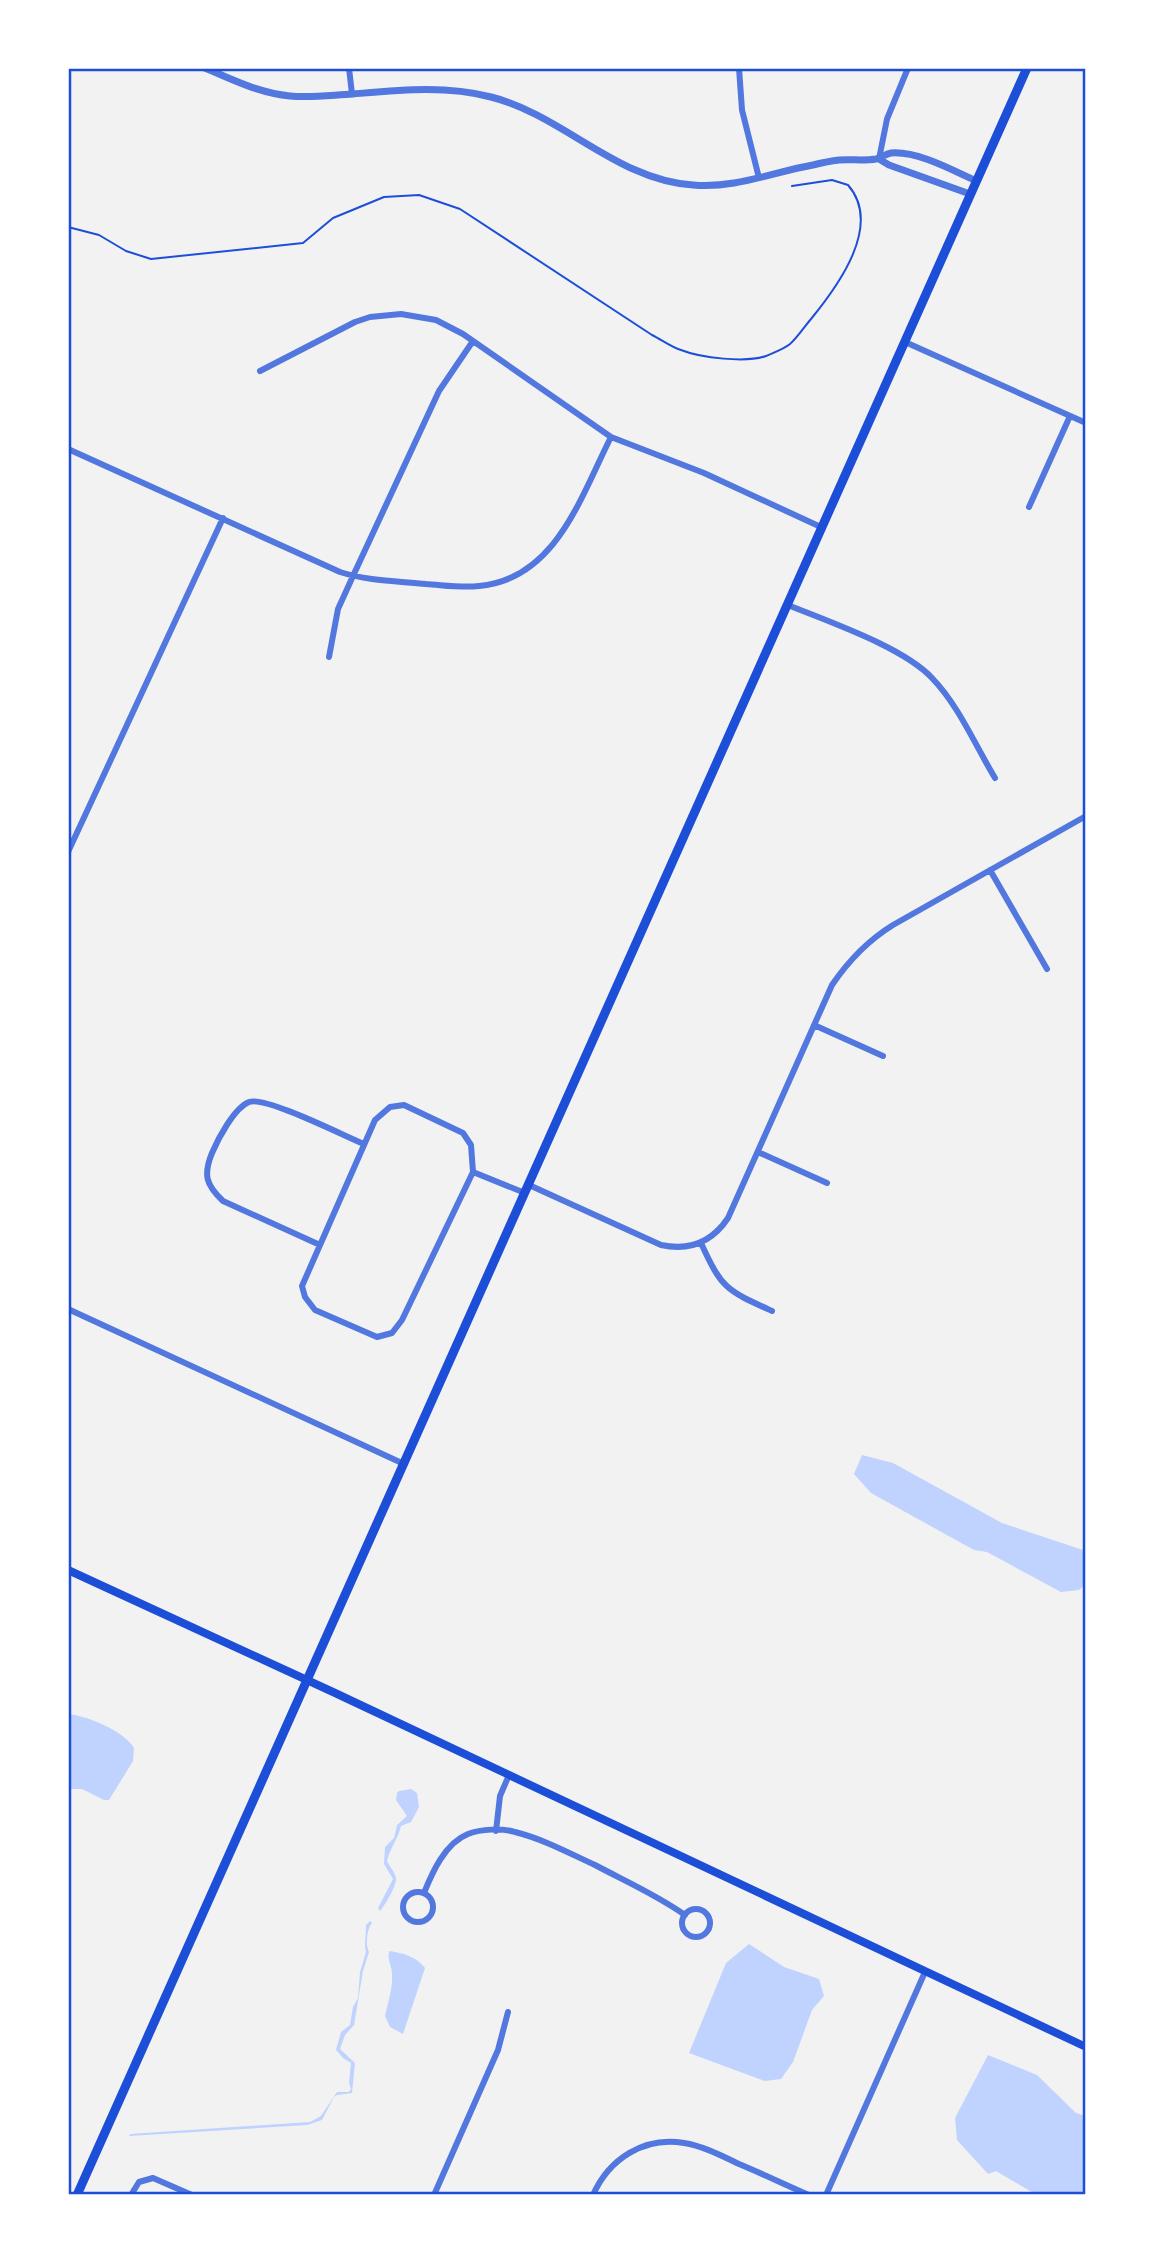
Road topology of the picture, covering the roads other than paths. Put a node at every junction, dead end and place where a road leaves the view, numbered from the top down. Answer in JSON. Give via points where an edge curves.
{"nodes":[{"id":1,"x":205,"y":68,"type":"edge"},
{"id":2,"x":349,"y":68,"type":"edge"},
{"id":3,"x":740,"y":68,"type":"edge"},
{"id":4,"x":908,"y":68,"type":"edge"},
{"id":5,"x":1027,"y":68,"type":"edge"},
{"id":6,"x":352,"y":94,"type":"junction"},
{"id":7,"x":879,"y":159,"type":"junction"},
{"id":8,"x":759,"y":178,"type":"junction"},
{"id":9,"x":976,"y":181,"type":"junction"},
{"id":10,"x":970,"y":194,"type":"junction"},
{"id":11,"x":473,"y":341,"type":"junction"},
{"id":12,"x":905,"y":342,"type":"junction"},
{"id":13,"x":260,"y":371,"type":"dead end"},
{"id":14,"x":1070,"y":416,"type":"junction"},
{"id":15,"x":1086,"y":423,"type":"edge"},
{"id":16,"x":611,"y":437,"type":"junction"},
{"id":17,"x":68,"y":449,"type":"edge"},
{"id":18,"x":1030,"y":507,"type":"dead end"},
{"id":19,"x":223,"y":518,"type":"junction"},
{"id":20,"x":823,"y":528,"type":"junction"},
{"id":21,"x":353,"y":576,"type":"junction"},
{"id":22,"x":788,"y":605,"type":"junction"},
{"id":23,"x":329,"y":657,"type":"dead end"},
{"id":24,"x":995,"y":778,"type":"dead end"},
{"id":25,"x":1086,"y":816,"type":"edge"},
{"id":26,"x":68,"y":852,"type":"edge"},
{"id":27,"x":990,"y":870,"type":"junction"},
{"id":28,"x":1047,"y":969,"type":"dead end"},
{"id":29,"x":814,"y":1025,"type":"junction"},
{"id":30,"x":883,"y":1056,"type":"dead end"},
{"id":31,"x":365,"y":1144,"type":"junction"},
{"id":32,"x":758,"y":1152,"type":"junction"},
{"id":33,"x":473,"y":1172,"type":"junction"},
{"id":34,"x":827,"y":1183,"type":"dead end"},
{"id":35,"x":527,"y":1189,"type":"junction"},
{"id":36,"x":701,"y":1243,"type":"junction"},
{"id":37,"x":320,"y":1245,"type":"junction"},
{"id":38,"x":68,"y":1309,"type":"edge"},
{"id":39,"x":772,"y":1311,"type":"dead end"},
{"id":40,"x":404,"y":1464,"type":"junction"},
{"id":41,"x":68,"y":1570,"type":"edge"},
{"id":42,"x":308,"y":1681,"type":"junction"},
{"id":43,"x":509,"y":1775,"type":"junction"},
{"id":44,"x":496,"y":1831,"type":"junction"},
{"id":45,"x":424,"y":1894,"type":"junction"},
{"id":46,"x":685,"y":1914,"type":"junction"},
{"id":47,"x":925,"y":1972,"type":"junction"},
{"id":48,"x":508,"y":2012,"type":"dead end"},
{"id":49,"x":1086,"y":2048,"type":"edge"},
{"id":50,"x":77,"y":2195,"type":"edge"},
{"id":51,"x":131,"y":2195,"type":"edge"},
{"id":52,"x":192,"y":2195,"type":"edge"},
{"id":53,"x":434,"y":2195,"type":"edge"},
{"id":54,"x":593,"y":2195,"type":"edge"},
{"id":55,"x":809,"y":2195,"type":"edge"},
{"id":56,"x":826,"y":2195,"type":"edge"}],
"edges":[{"from":1,"to":6,"type":"street","via":[[265,92],[313,97]]},
{"from":2,"to":6,"type":"street"},
{"from":3,"to":8,"type":"street","via":[[742,110]]},
{"from":4,"to":7,"type":"street","via":[[887,119]]},
{"from":5,"to":9,"type":"main road"},
{"from":6,"to":8,"type":"street","via":[[454,90],[479,94],[538,115],[616,161],[659,180],[702,186]]},
{"from":7,"to":8,"type":"street","via":[[839,160]]},
{"from":7,"to":9,"type":"street","via":[[890,153],[916,157]]},
{"from":7,"to":10,"type":"street"},
{"from":9,"to":10,"type":"main road"},
{"from":10,"to":12,"type":"main road"},
{"from":11,"to":13,"type":"street","via":[[436,320],[386,314],[355,322]]},
{"from":11,"to":16,"type":"street"},
{"from":11,"to":21,"type":"street","via":[[439,391]]},
{"from":12,"to":14,"type":"street"},
{"from":12,"to":20,"type":"main road"},
{"from":14,"to":15,"type":"street"},
{"from":14,"to":18,"type":"street"},
{"from":16,"to":20,"type":"street","via":[[704,473]]},
{"from":16,"to":21,"type":"street","via":[[562,533],[543,557],[515,576],[464,587]]},
{"from":17,"to":19,"type":"street"},
{"from":19,"to":21,"type":"street"},
{"from":19,"to":26,"type":"street"},
{"from":20,"to":22,"type":"main road"},
{"from":21,"to":23,"type":"street","via":[[338,609]]},
{"from":22,"to":24,"type":"street","via":[[901,654],[924,671],[944,692]]},
{"from":22,"to":35,"type":"main road"},
{"from":25,"to":27,"type":"street"},
{"from":27,"to":28,"type":"street"},
{"from":27,"to":29,"type":"street","via":[[866,944],[832,985]]},
{"from":29,"to":30,"type":"street"},
{"from":29,"to":32,"type":"street"},
{"from":31,"to":33,"type":"street","via":[[375,1120],[390,1107],[404,1105],[463,1132],[471,1145]]},
{"from":31,"to":37,"type":"street"},
{"from":31,"to":37,"type":"street","via":[[269,1103],[251,1101],[236,1111],[212,1153],[206,1173],[211,1190],[223,1201]]},
{"from":32,"to":34,"type":"street"},
{"from":32,"to":36,"type":"street","via":[[728,1218]]},
{"from":33,"to":35,"type":"street"},
{"from":33,"to":37,"type":"street","via":[[392,1333],[377,1336],[315,1310],[302,1286]]},
{"from":35,"to":36,"type":"street","via":[[661,1245],[681,1248]]},
{"from":35,"to":40,"type":"main road"},
{"from":36,"to":39,"type":"street","via":[[721,1282]]},
{"from":38,"to":40,"type":"street"},
{"from":40,"to":42,"type":"main road"},
{"from":41,"to":42,"type":"main road"},
{"from":42,"to":43,"type":"main road"},
{"from":42,"to":50,"type":"main road"},
{"from":43,"to":44,"type":"street","via":[[500,1797]]},
{"from":43,"to":47,"type":"main road"},
{"from":44,"to":45,"type":"street","via":[[465,1835],[457,1842],[435,1866]]},
{"from":44,"to":46,"type":"street","via":[[513,1831],[548,1843]]},
{"from":45,"to":45,"type":"street","via":[[432,1904],[431,1913],[420,1922],[411,1920],[405,1914],[405,1901],[411,1894]]},
{"from":46,"to":46,"type":"street","via":[[694,1909],[706,1912],[710,1926],[705,1935],[686,1934],[681,1922]]},
{"from":47,"to":49,"type":"main road"},
{"from":47,"to":56,"type":"street"},
{"from":48,"to":53,"type":"street","via":[[498,2050]]},
{"from":51,"to":52,"type":"street","via":[[139,2182],[153,2178]]},
{"from":54,"to":55,"type":"street","via":[[616,2162],[648,2144],[667,2141],[698,2146]]}]}
